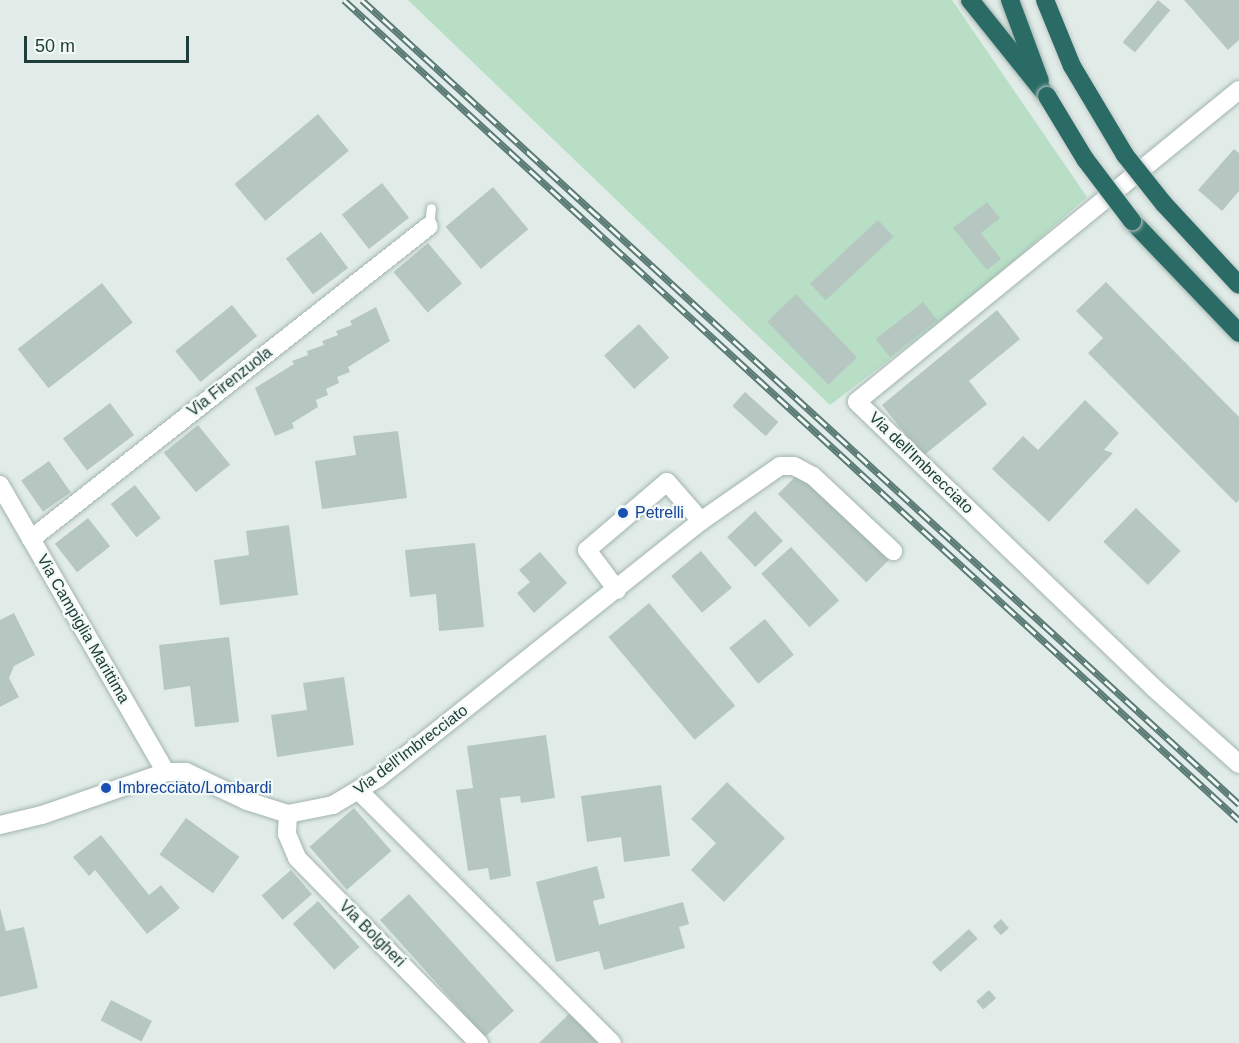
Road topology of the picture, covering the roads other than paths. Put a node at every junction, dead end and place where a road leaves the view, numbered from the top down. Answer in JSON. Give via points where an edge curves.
{"nodes":[{"id":1,"x":970,"y":0,"type":"edge"},
{"id":2,"x":1010,"y":0,"type":"edge"},
{"id":3,"x":1045,"y":0,"type":"edge"},
{"id":4,"x":1239,"y":90,"type":"edge"},
{"id":5,"x":1047,"y":96,"type":"junction"},
{"id":6,"x":430,"y":217,"type":"dead end"},
{"id":7,"x":1239,"y":285,"type":"edge"},
{"id":8,"x":1220,"y":314,"type":"junction"},
{"id":9,"x":1239,"y":333,"type":"edge"},
{"id":10,"x":1239,"y":344,"type":"edge"},
{"id":11,"x":0,"y":485,"type":"edge"},
{"id":12,"x":701,"y":522,"type":"junction"},
{"id":13,"x":31,"y":539,"type":"junction"},
{"id":14,"x":893,"y":550,"type":"dead end"},
{"id":15,"x":617,"y":590,"type":"junction"},
{"id":16,"x":1239,"y":764,"type":"edge"},
{"id":17,"x":166,"y":772,"type":"junction"},
{"id":18,"x":359,"y":791,"type":"junction"},
{"id":19,"x":288,"y":814,"type":"junction"},
{"id":20,"x":0,"y":825,"type":"edge"},
{"id":21,"x":479,"y":1043,"type":"edge"},
{"id":22,"x":612,"y":1043,"type":"edge"}],
"edges":[{"from":1,"to":5,"type":"highway"},
{"from":2,"to":5,"type":"highway"},
{"from":3,"to":7,"type":"highway","bridge":true,"via":[[1072,66],[1119,147],[1164,204]]},
{"from":4,"to":16,"type":"street","name":"Via dell'Imbrecciato","via":[[857,402]]},
{"from":5,"to":8,"type":"highway","bridge":true,"via":[[1116,202]]},
{"from":6,"to":13,"type":"street","name":"Via Firenzuola"},
{"from":8,"to":9,"type":"highway"},
{"from":8,"to":10,"type":"highway"},
{"from":11,"to":13,"type":"street","name":"Via Campiglia Marittima"},
{"from":12,"to":14,"type":"street","name":"Via dell'Imbrecciato","via":[[770,470],[794,466],[821,483]]},
{"from":12,"to":15,"type":"street","name":"Via dell'Imbrecciato"},
{"from":12,"to":15,"type":"street","via":[[667,482],[587,550]]},
{"from":13,"to":17,"type":"street","name":"Via Campiglia Marittima"},
{"from":15,"to":18,"type":"street","name":"Via dell'Imbrecciato"},
{"from":17,"to":19,"type":"street","name":"Via dell'Imbrecciato","via":[[186,772],[247,801]]},
{"from":17,"to":20,"type":"street","name":"Via dell'Imbrecciato","via":[[42,815]]},
{"from":18,"to":19,"type":"street","name":"Via dell'Imbrecciato","via":[[333,805]]},
{"from":18,"to":22,"type":"street"},
{"from":19,"to":21,"type":"street","name":"Via Bolgheri","via":[[287,834],[297,858]]}]}
